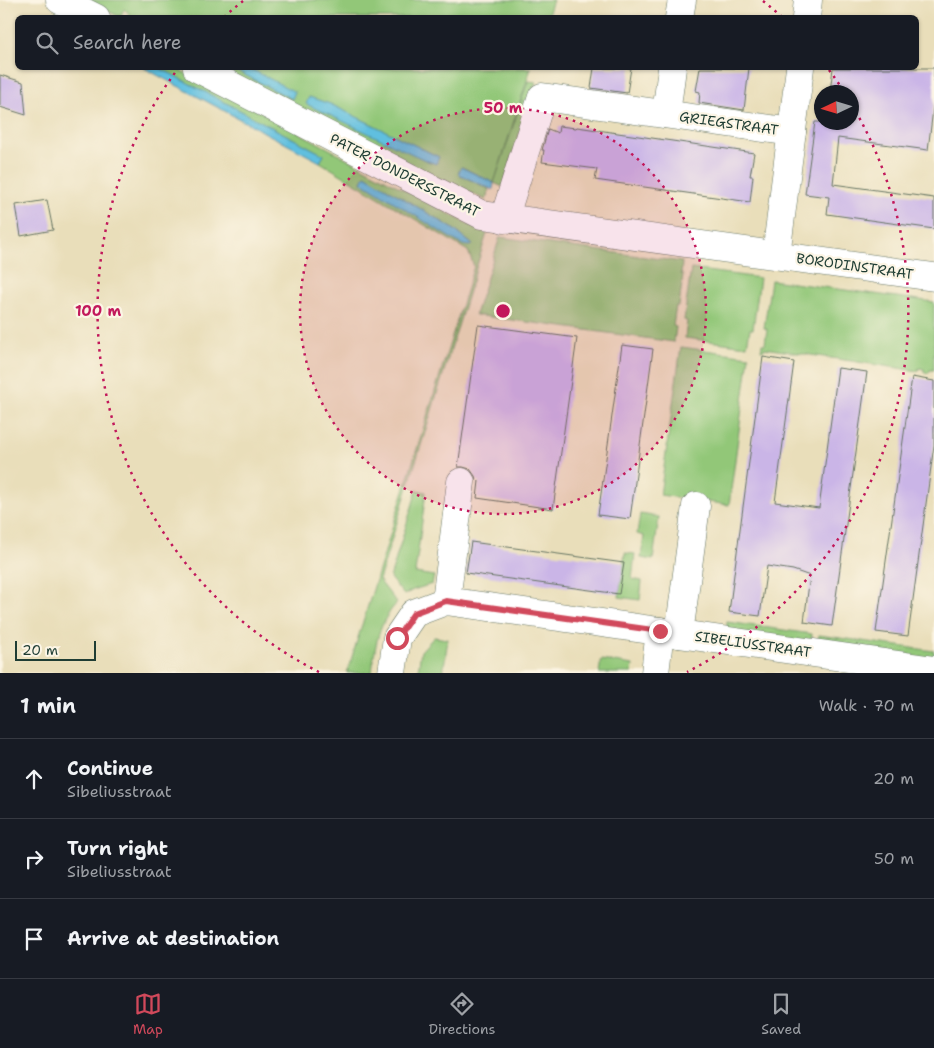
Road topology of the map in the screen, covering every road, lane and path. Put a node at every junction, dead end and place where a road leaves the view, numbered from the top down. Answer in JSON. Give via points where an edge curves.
{"nodes":[{"id":1,"x":60,"y":0,"type":"edge"},
{"id":2,"x":682,"y":0,"type":"edge"},
{"id":3,"x":808,"y":0,"type":"edge"},
{"id":4,"x":90,"y":15,"type":"edge"},
{"id":5,"x":680,"y":15,"type":"edge"},
{"id":6,"x":806,"y":15,"type":"edge"},
{"id":7,"x":201,"y":70,"type":"edge"},
{"id":8,"x":672,"y":70,"type":"edge"},
{"id":9,"x":800,"y":70,"type":"edge"},
{"id":10,"x":666,"y":114,"type":"junction"},
{"id":11,"x":792,"y":132,"type":"junction"},
{"id":12,"x":504,"y":218,"type":"junction"},
{"id":13,"x":776,"y":255,"type":"junction"},
{"id":14,"x":934,"y":276,"type":"edge"},
{"id":15,"x":461,"y":482,"type":"dead end"},
{"id":16,"x":696,"y":506,"type":"dead end"},
{"id":17,"x":446,"y":601,"type":"junction"},
{"id":18,"x":670,"y":633,"type":"junction"},
{"id":19,"x":934,"y":670,"type":"edge"},
{"id":20,"x":392,"y":673,"type":"edge"},
{"id":21,"x":655,"y":673,"type":"edge"}],
"edges":[{"from":1,"to":4,"type":"street"},
{"from":2,"to":5,"type":"street"},
{"from":3,"to":6,"type":"street"},
{"from":7,"to":12,"type":"street","name":"PATER DONDERSSTRAAT","via":[[473,212]]},
{"from":8,"to":10,"type":"street","name":"GRIEGSTRAAT"},
{"from":9,"to":11,"type":"street","name":"GRIEGSTRAAT"},
{"from":10,"to":11,"type":"street","name":"GRIEGSTRAAT"},
{"from":10,"to":12,"type":"street","name":"GRIEGSTRAAT","via":[[542,97]]},
{"from":11,"to":13,"type":"street","name":"GRIEGSTRAAT"},
{"from":12,"to":13,"type":"street","name":"PATER DONDERSSTRAAT"},
{"from":13,"to":14,"type":"street","name":"BORODINSTRAAT"},
{"from":15,"to":17,"type":"street"},
{"from":16,"to":18,"type":"street"},
{"from":17,"to":18,"type":"street","name":"SIBELIUSSTRAAT"},
{"from":17,"to":20,"type":"street","name":"SIBELIUSSTRAAT","via":[[414,613],[397,638]]},
{"from":18,"to":19,"type":"street","name":"SIBELIUSSTRAAT"},
{"from":18,"to":21,"type":"street"}]}
